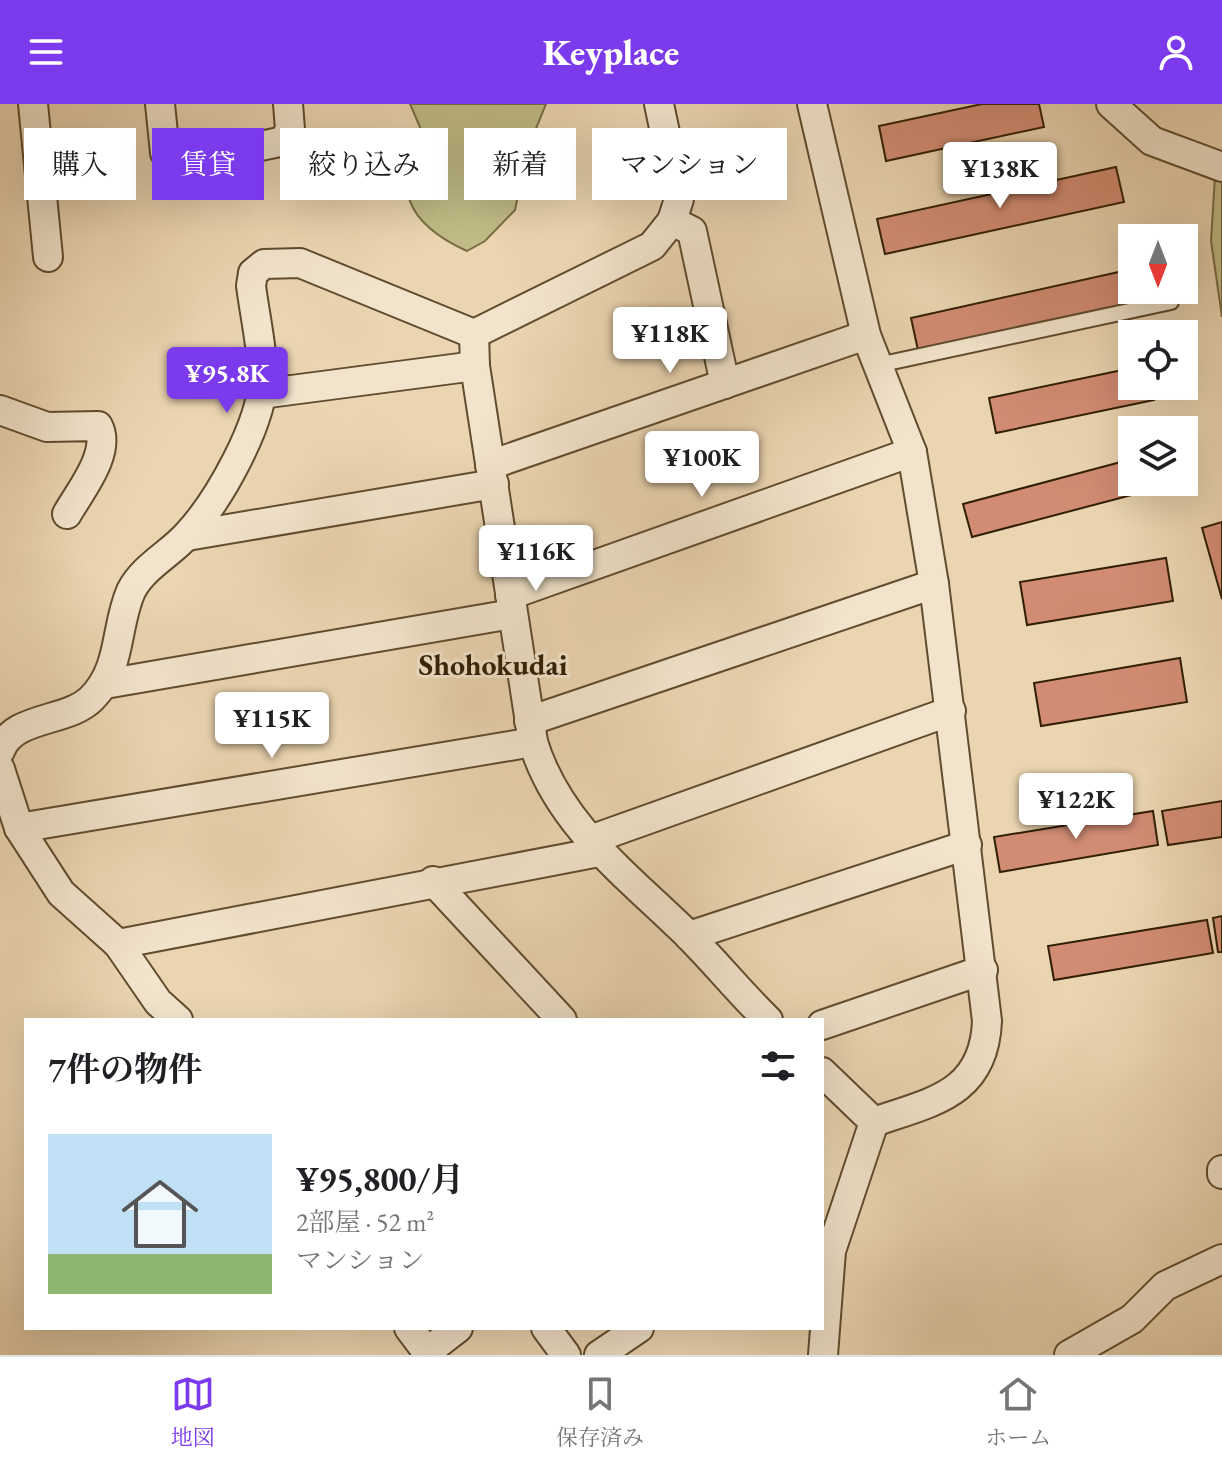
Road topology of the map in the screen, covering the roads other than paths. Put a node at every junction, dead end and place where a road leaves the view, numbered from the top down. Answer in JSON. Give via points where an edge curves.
{"nodes":[{"id":1,"x":33,"y":104,"type":"edge"},
{"id":2,"x":160,"y":104,"type":"edge"},
{"id":3,"x":288,"y":104,"type":"edge"},
{"id":4,"x":659,"y":104,"type":"edge"},
{"id":5,"x":812,"y":104,"type":"edge"},
{"id":6,"x":1114,"y":105,"type":"edge"},
{"id":7,"x":1222,"y":167,"type":"edge"},
{"id":8,"x":672,"y":221,"type":"junction"},
{"id":9,"x":48,"y":257,"type":"dead end"},
{"id":10,"x":1162,"y":304,"type":"edge"},
{"id":11,"x":474,"y":334,"type":"junction"},
{"id":12,"x":866,"y":335,"type":"junction"},
{"id":13,"x":878,"y":365,"type":"junction"},
{"id":14,"x":475,"y":366,"type":"junction"},
{"id":15,"x":725,"y":384,"type":"junction"},
{"id":16,"x":261,"y":394,"type":"junction"},
{"id":17,"x":0,"y":410,"type":"edge"},
{"id":18,"x":912,"y":452,"type":"junction"},
{"id":19,"x":492,"y":475,"type":"junction"},
{"id":20,"x":67,"y":514,"type":"dead end"},
{"id":21,"x":187,"y":536,"type":"junction"},
{"id":22,"x":934,"y":584,"type":"junction"},
{"id":23,"x":511,"y":604,"type":"junction"},
{"id":24,"x":105,"y":684,"type":"junction"},
{"id":25,"x":951,"y":711,"type":"junction"},
{"id":26,"x":531,"y":732,"type":"junction"},
{"id":27,"x":0,"y":751,"type":"edge"},
{"id":28,"x":0,"y":769,"type":"edge"},
{"id":29,"x":19,"y":828,"type":"junction"},
{"id":30,"x":967,"y":845,"type":"junction"},
{"id":31,"x":595,"y":846,"type":"junction"},
{"id":32,"x":433,"y":881,"type":"junction"},
{"id":33,"x":689,"y":936,"type":"junction"},
{"id":34,"x":118,"y":944,"type":"junction"},
{"id":35,"x":983,"y":970,"type":"junction"},
{"id":36,"x":176,"y":1018,"type":"edge"},
{"id":37,"x":560,"y":1018,"type":"edge"},
{"id":38,"x":760,"y":1018,"type":"edge"},
{"id":39,"x":824,"y":1024,"type":"edge"},
{"id":40,"x":825,"y":1082,"type":"edge"},
{"id":41,"x":874,"y":1122,"type":"junction"},
{"id":42,"x":1222,"y":1259,"type":"edge"},
{"id":43,"x":410,"y":1330,"type":"edge"},
{"id":44,"x":455,"y":1330,"type":"edge"},
{"id":45,"x":547,"y":1330,"type":"edge"},
{"id":46,"x":636,"y":1330,"type":"edge"},
{"id":47,"x":566,"y":1355,"type":"edge"},
{"id":48,"x":599,"y":1355,"type":"edge"},
{"id":49,"x":823,"y":1355,"type":"edge"},
{"id":50,"x":1069,"y":1355,"type":"edge"}],
"edges":[{"from":1,"to":9,"type":"street"},
{"from":2,"to":3,"type":"street","via":[[165,153],[182,163],[284,141],[290,129]]},
{"from":4,"to":8,"type":"street","via":[[679,199]]},
{"from":5,"to":12,"type":"street"},
{"from":6,"to":7,"type":"street","via":[[1152,141]]},
{"from":8,"to":11,"type":"street","via":[[652,246]]},
{"from":8,"to":15,"type":"street","via":[[692,231]]},
{"from":10,"to":13,"type":"lane"},
{"from":11,"to":14,"type":"street"},
{"from":11,"to":16,"type":"street","via":[[300,263],[264,264],[253,273],[251,286]]},
{"from":12,"to":13,"type":"street"},
{"from":12,"to":15,"type":"street"},
{"from":13,"to":18,"type":"street"},
{"from":14,"to":16,"type":"street"},
{"from":14,"to":19,"type":"street"},
{"from":15,"to":19,"type":"street"},
{"from":16,"to":21,"type":"street","via":[[241,449]]},
{"from":17,"to":20,"type":"street","via":[[38,425],[94,424],[101,429],[100,454]]},
{"from":18,"to":22,"type":"street"},
{"from":18,"to":23,"type":"street"},
{"from":19,"to":21,"type":"street"},
{"from":19,"to":23,"type":"street"},
{"from":21,"to":24,"type":"street","via":[[133,588]]},
{"from":22,"to":25,"type":"street"},
{"from":22,"to":26,"type":"street"},
{"from":23,"to":24,"type":"street"},
{"from":23,"to":26,"type":"street"},
{"from":24,"to":27,"type":"street","via":[[89,702],[13,732]]},
{"from":25,"to":30,"type":"street"},
{"from":25,"to":31,"type":"street"},
{"from":26,"to":29,"type":"street"},
{"from":26,"to":31,"type":"street","via":[[549,787]]},
{"from":28,"to":29,"type":"street"},
{"from":29,"to":34,"type":"street","via":[[61,893]]},
{"from":30,"to":33,"type":"street"},
{"from":30,"to":35,"type":"street"},
{"from":31,"to":32,"type":"street"},
{"from":31,"to":33,"type":"street"},
{"from":32,"to":34,"type":"street"},
{"from":32,"to":37,"type":"street"},
{"from":33,"to":38,"type":"street"},
{"from":34,"to":36,"type":"street","via":[[158,1002]]},
{"from":35,"to":39,"type":"street"},
{"from":35,"to":41,"type":"street","via":[[986,1039],[968,1079],[946,1096]]},
{"from":40,"to":41,"type":"street"},
{"from":41,"to":49,"type":"street","via":[[831,1251]]},
{"from":42,"to":50,"type":"street","via":[[1165,1286],[1132,1319]]},
{"from":43,"to":44,"type":"street","via":[[427,1352]]},
{"from":45,"to":47,"type":"street"},
{"from":46,"to":48,"type":"street"}]}
